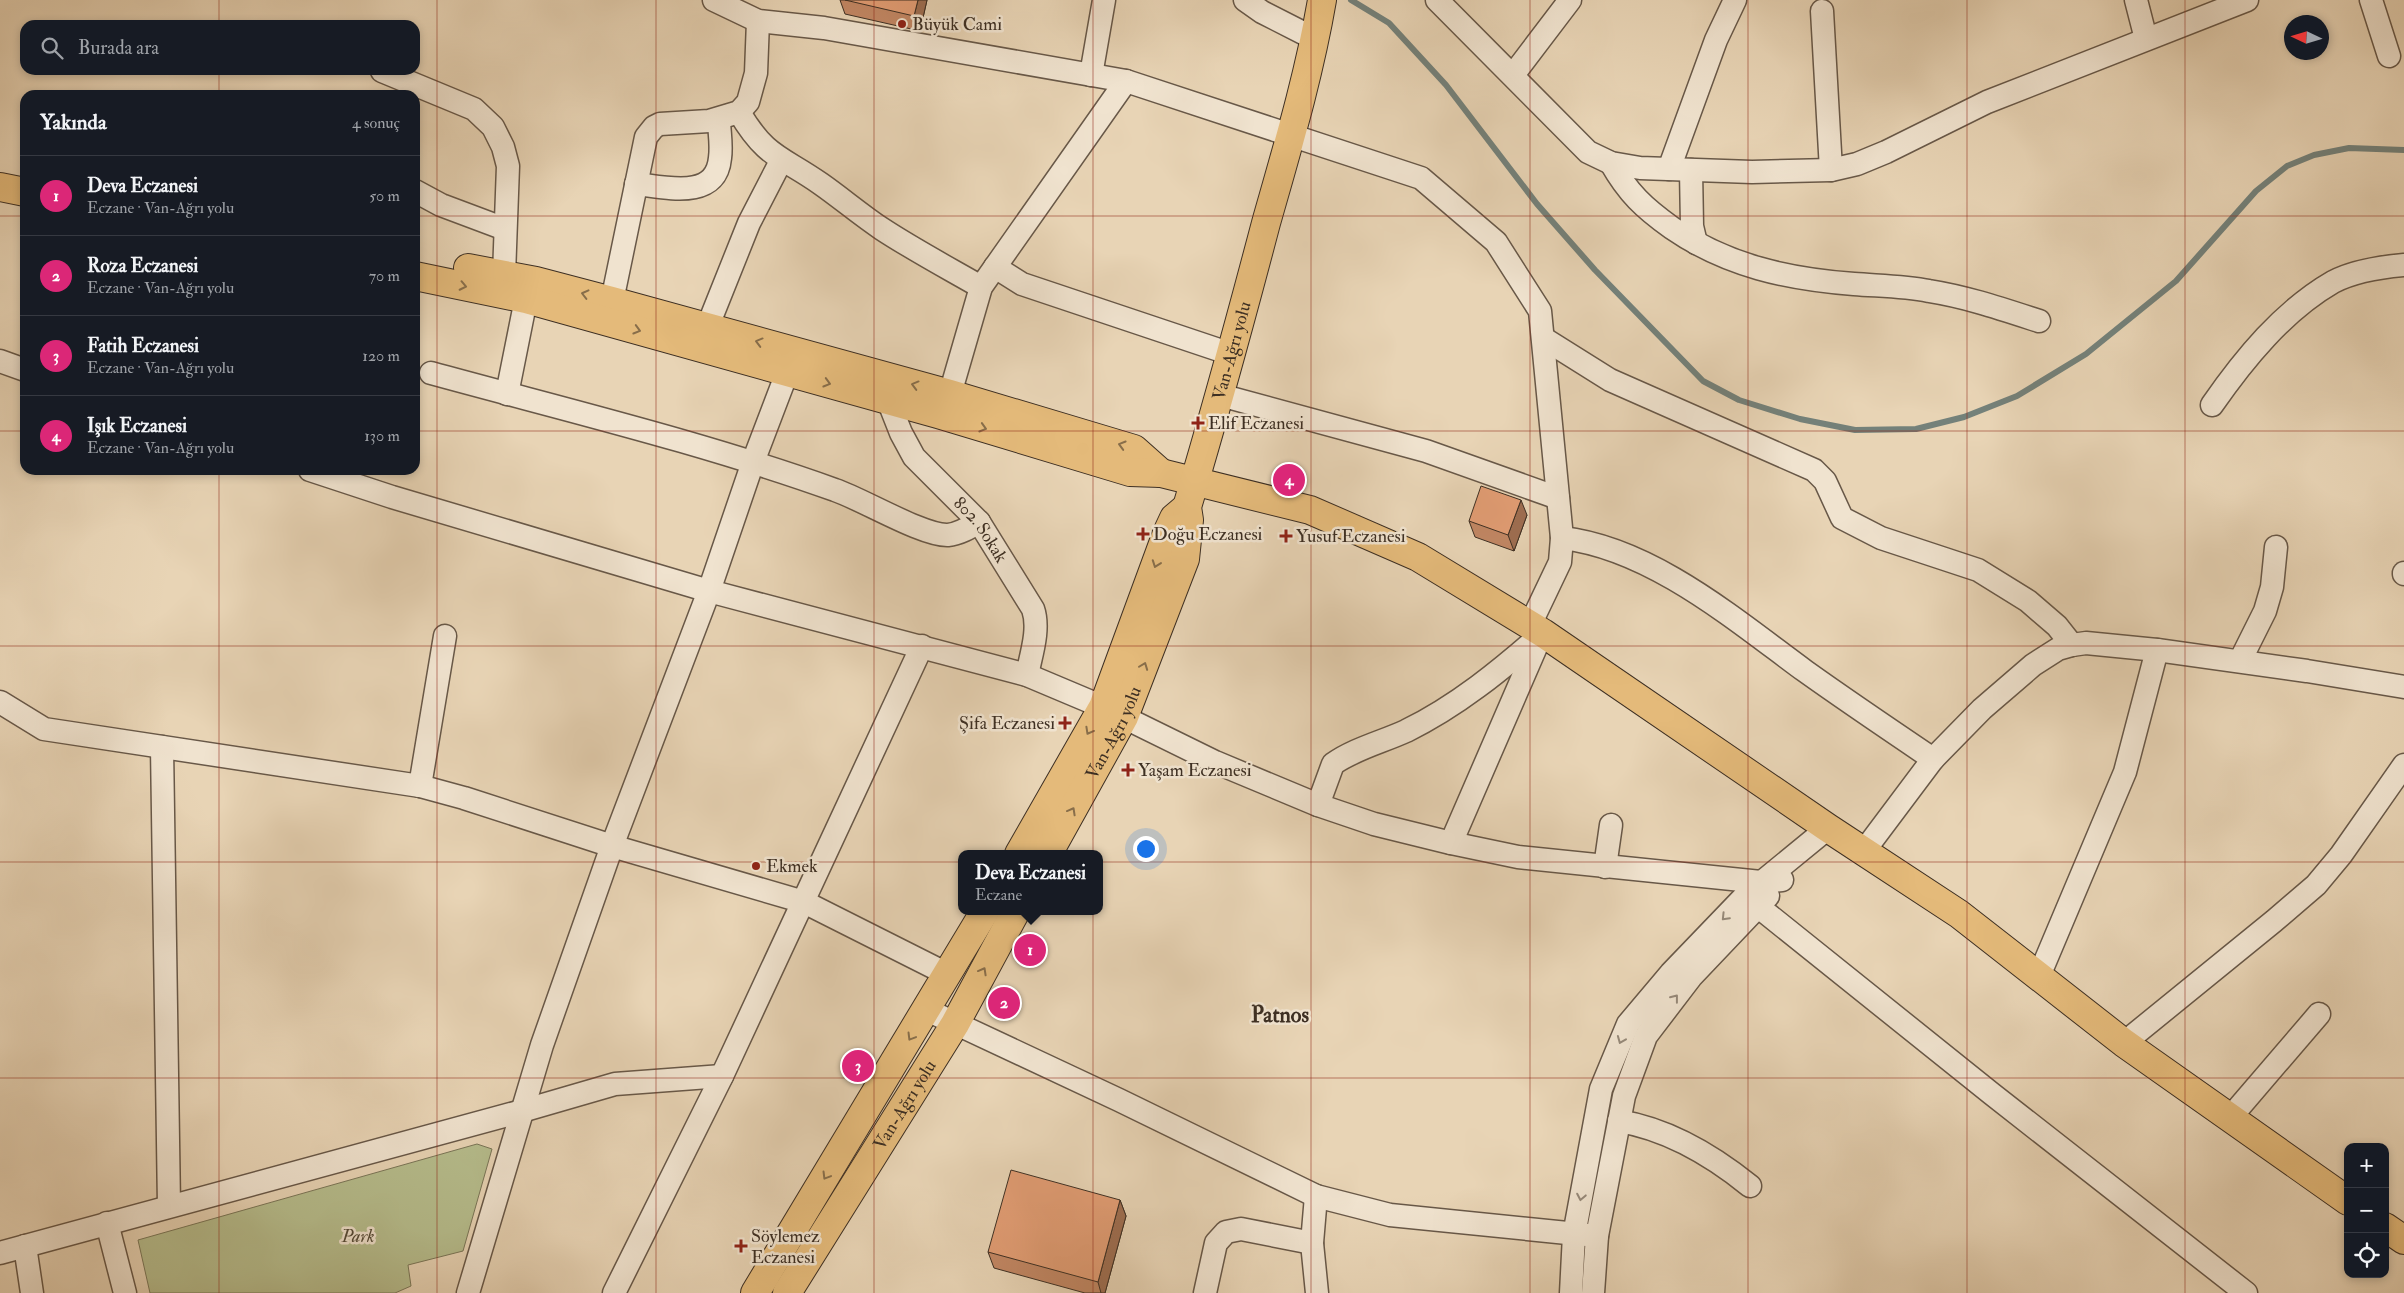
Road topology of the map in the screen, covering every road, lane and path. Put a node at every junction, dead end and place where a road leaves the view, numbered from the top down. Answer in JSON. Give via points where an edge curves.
{"nodes":[{"id":1,"x":714,"y":0,"type":"edge"},
{"id":2,"x":1104,"y":0,"type":"edge"},
{"id":3,"x":1246,"y":0,"type":"edge"},
{"id":4,"x":1322,"y":0,"type":"edge"},
{"id":5,"x":1437,"y":0,"type":"edge"},
{"id":6,"x":1570,"y":0,"type":"edge"},
{"id":7,"x":1735,"y":0,"type":"edge"},
{"id":8,"x":2136,"y":0,"type":"edge"},
{"id":9,"x":2248,"y":0,"type":"edge"},
{"id":10,"x":2371,"y":0,"type":"edge"},
{"id":11,"x":1822,"y":11,"type":"dead end"},
{"id":12,"x":758,"y":21,"type":"junction"},
{"id":13,"x":1315,"y":39,"type":"junction"},
{"id":14,"x":2146,"y":39,"type":"junction"},
{"id":15,"x":2389,"y":56,"type":"dead end"},
{"id":16,"x":392,"y":75,"type":"edge"},
{"id":17,"x":1091,"y":75,"type":"junction"},
{"id":18,"x":1513,"y":75,"type":"junction"},
{"id":19,"x":1126,"y":81,"type":"junction"},
{"id":20,"x":729,"y":115,"type":"junction"},
{"id":21,"x":1290,"y":135,"type":"junction"},
{"id":22,"x":781,"y":161,"type":"junction"},
{"id":23,"x":1611,"y":163,"type":"junction"},
{"id":24,"x":1669,"y":169,"type":"junction"},
{"id":25,"x":1691,"y":170,"type":"junction"},
{"id":26,"x":1832,"y":170,"type":"junction"},
{"id":27,"x":0,"y":173,"type":"edge"},
{"id":28,"x":20,"y":177,"type":"edge"},
{"id":29,"x":636,"y":184,"type":"junction"},
{"id":30,"x":0,"y":187,"type":"edge"},
{"id":31,"x":20,"y":191,"type":"edge"},
{"id":32,"x":420,"y":194,"type":"edge"},
{"id":33,"x":505,"y":228,"type":"junction"},
{"id":34,"x":1696,"y":243,"type":"junction"},
{"id":35,"x":420,"y":258,"type":"edge"},
{"id":36,"x":2404,"y":265,"type":"edge"},
{"id":37,"x":995,"y":267,"type":"junction"},
{"id":38,"x":504,"y":275,"type":"junction"},
{"id":39,"x":420,"y":277,"type":"edge"},
{"id":40,"x":980,"y":288,"type":"junction"},
{"id":41,"x":526,"y":299,"type":"junction"},
{"id":42,"x":612,"y":301,"type":"junction"},
{"id":43,"x":2039,"y":321,"type":"dead end"},
{"id":44,"x":707,"y":328,"type":"junction"},
{"id":45,"x":1543,"y":338,"type":"junction"},
{"id":46,"x":1231,"y":354,"type":"junction"},
{"id":47,"x":0,"y":361,"type":"edge"},
{"id":48,"x":792,"y":362,"type":"junction"},
{"id":49,"x":20,"y":368,"type":"edge"},
{"id":50,"x":431,"y":373,"type":"dead end"},
{"id":51,"x":507,"y":394,"type":"junction"},
{"id":52,"x":1220,"y":395,"type":"junction"},
{"id":53,"x":888,"y":400,"type":"junction"},
{"id":54,"x":944,"y":404,"type":"junction"},
{"id":55,"x":2212,"y":405,"type":"dead end"},
{"id":56,"x":753,"y":462,"type":"junction"},
{"id":57,"x":325,"y":475,"type":"edge"},
{"id":58,"x":1195,"y":480,"type":"junction"},
{"id":59,"x":1558,"y":498,"type":"junction"},
{"id":60,"x":979,"y":522,"type":"junction"},
{"id":61,"x":1562,"y":538,"type":"junction"},
{"id":62,"x":2276,"y":547,"type":"dead end"},
{"id":63,"x":708,"y":592,"type":"junction"},
{"id":64,"x":1536,"y":629,"type":"junction"},
{"id":65,"x":445,"y":636,"type":"dead end"},
{"id":66,"x":2072,"y":644,"type":"junction"},
{"id":67,"x":922,"y":646,"type":"junction"},
{"id":68,"x":2158,"y":650,"type":"junction"},
{"id":69,"x":2240,"y":662,"type":"junction"},
{"id":70,"x":1027,"y":675,"type":"junction"},
{"id":71,"x":2404,"y":687,"type":"edge"},
{"id":72,"x":0,"y":702,"type":"edge"},
{"id":73,"x":1114,"y":712,"type":"junction"},
{"id":74,"x":162,"y":748,"type":"junction"},
{"id":75,"x":1933,"y":759,"type":"junction"},
{"id":76,"x":2404,"y":765,"type":"edge"},
{"id":77,"x":420,"y":786,"type":"junction"},
{"id":78,"x":1318,"y":805,"type":"junction"},
{"id":79,"x":1611,"y":825,"type":"dead end"},
{"id":80,"x":1828,"y":828,"type":"junction"},
{"id":81,"x":1451,"y":843,"type":"junction"},
{"id":82,"x":612,"y":846,"type":"junction"},
{"id":83,"x":1022,"y":850,"type":"edge"},
{"id":84,"x":1050,"y":850,"type":"edge"},
{"id":85,"x":1864,"y":851,"type":"junction"},
{"id":86,"x":1605,"y":867,"type":"junction"},
{"id":87,"x":1762,"y":891,"type":"junction"},
{"id":88,"x":804,"y":902,"type":"junction"},
{"id":89,"x":983,"y":915,"type":"edge"},
{"id":90,"x":1014,"y":915,"type":"edge"},
{"id":91,"x":948,"y":975,"type":"junction"},
{"id":92,"x":2039,"y":976,"type":"junction"},
{"id":93,"x":927,"y":1010,"type":"junction"},
{"id":94,"x":2319,"y":1014,"type":"dead end"},
{"id":95,"x":955,"y":1024,"type":"junction"},
{"id":96,"x":2124,"y":1043,"type":"junction"},
{"id":97,"x":722,"y":1076,"type":"junction"},
{"id":98,"x":522,"y":1112,"type":"junction"},
{"id":99,"x":2229,"y":1119,"type":"junction"},
{"id":100,"x":1619,"y":1121,"type":"junction"},
{"id":101,"x":1750,"y":1186,"type":"dead end"},
{"id":102,"x":1316,"y":1196,"type":"junction"},
{"id":103,"x":2344,"y":1198,"type":"edge"},
{"id":104,"x":169,"y":1206,"type":"junction"},
{"id":105,"x":107,"y":1223,"type":"junction"},
{"id":106,"x":2389,"y":1230,"type":"edge"},
{"id":107,"x":1574,"y":1235,"type":"junction"},
{"id":108,"x":1597,"y":1236,"type":"junction"},
{"id":109,"x":2404,"y":1240,"type":"edge"},
{"id":110,"x":1312,"y":1243,"type":"junction"},
{"id":111,"x":25,"y":1246,"type":"junction"},
{"id":112,"x":0,"y":1253,"type":"edge"},
{"id":113,"x":32,"y":1293,"type":"edge"},
{"id":114,"x":125,"y":1293,"type":"edge"},
{"id":115,"x":468,"y":1293,"type":"edge"},
{"id":116,"x":614,"y":1293,"type":"edge"},
{"id":117,"x":755,"y":1293,"type":"edge"},
{"id":118,"x":787,"y":1293,"type":"edge"},
{"id":119,"x":1205,"y":1293,"type":"edge"},
{"id":120,"x":1317,"y":1293,"type":"edge"},
{"id":121,"x":1571,"y":1293,"type":"edge"},
{"id":122,"x":1593,"y":1293,"type":"edge"},
{"id":123,"x":2246,"y":1293,"type":"edge"}],
"edges":[{"from":1,"to":12,"type":"street"},
{"from":2,"to":17,"type":"street"},
{"from":3,"to":13,"type":"street","via":[[1262,12]]},
{"from":4,"to":13,"type":"main road","name":"Van-Ağrı yolu"},
{"from":5,"to":18,"type":"street"},
{"from":6,"to":18,"type":"street"},
{"from":7,"to":24,"type":"street","via":[[1716,40]]},
{"from":8,"to":14,"type":"street"},
{"from":9,"to":14,"type":"street"},
{"from":10,"to":15,"type":"street"},
{"from":11,"to":26,"type":"street"},
{"from":12,"to":17,"type":"street","via":[[824,28]]},
{"from":12,"to":20,"type":"street","via":[[756,73],[748,102]]},
{"from":13,"to":21,"type":"main road","name":"Van-Ağrı yolu"},
{"from":14,"to":26,"type":"street","via":[[1987,102],[1879,155]]},
{"from":16,"to":33,"type":"street","via":[[474,109],[493,127],[508,166]]},
{"from":17,"to":19,"type":"street"},
{"from":18,"to":23,"type":"street","via":[[1588,152]]},
{"from":19,"to":21,"type":"street"},
{"from":19,"to":37,"type":"street"},
{"from":20,"to":22,"type":"street"},
{"from":20,"to":29,"type":"street","via":[[688,123],[667,122],[654,127],[644,144]]},
{"from":20,"to":29,"type":"street","via":[[716,172],[702,186],[686,189]]},
{"from":21,"to":45,"type":"street","via":[[1421,178],[1496,242],[1540,311]]},
{"from":21,"to":46,"type":"main road","name":"Van-Ağrı yolu"},
{"from":22,"to":40,"type":"street","via":[[819,182],[882,229]]},
{"from":22,"to":44,"type":"street","via":[[749,223]]},
{"from":23,"to":24,"type":"street"},
{"from":23,"to":34,"type":"street","via":[[1623,184],[1644,208]]},
{"from":24,"to":25,"type":"street"},
{"from":25,"to":26,"type":"street"},
{"from":25,"to":34,"type":"street","via":[[1692,226]]},
{"from":27,"to":28,"type":"main road"},
{"from":29,"to":42,"type":"street"},
{"from":30,"to":31,"type":"main road"},
{"from":32,"to":33,"type":"street","via":[[441,205]]},
{"from":33,"to":38,"type":"street"},
{"from":34,"to":43,"type":"street","via":[[1748,267],[1812,279],[1928,290],[1977,300]]},
{"from":35,"to":38,"type":"main road"},
{"from":36,"to":55,"type":"street","via":[[2334,282],[2306,302],[2255,350]]},
{"from":37,"to":40,"type":"street"},
{"from":37,"to":46,"type":"street","via":[[1022,284]]},
{"from":42,"to":38,"type":"main road","one_way":true},
{"from":39,"to":41,"type":"main road","one_way":true},
{"from":40,"to":54,"type":"street"},
{"from":41,"to":48,"type":"main road","one_way":true},
{"from":41,"to":51,"type":"street"},
{"from":42,"to":44,"type":"main road"},
{"from":48,"to":44,"type":"main road","one_way":true},
{"from":45,"to":59,"type":"street"},
{"from":45,"to":66,"type":"street","via":[[1610,380],[1814,470],[1825,481],[1842,518],[1880,538],[1978,570],[2028,601]]},
{"from":46,"to":52,"type":"main road","name":"Van-Ağrı yolu"},
{"from":47,"to":49,"type":"street"},
{"from":48,"to":53,"type":"main road","one_way":true},
{"from":54,"to":48,"type":"main road","one_way":true},
{"from":48,"to":56,"type":"street"},
{"from":50,"to":51,"type":"street"},
{"from":51,"to":56,"type":"street"},
{"from":52,"to":58,"type":"main road","name":"Van-Ağrı yolu"},
{"from":52,"to":59,"type":"street","via":[[1426,451]]},
{"from":53,"to":54,"type":"main road"},
{"from":53,"to":60,"type":"street","name":"802. Sokak","via":[[914,457]]},
{"from":54,"to":58,"type":"main road","via":[[1134,449],[1161,472]]},
{"from":56,"to":60,"type":"street","via":[[838,491],[917,527],[946,535],[964,531]]},
{"from":56,"to":63,"type":"street"},
{"from":57,"to":63,"type":"street"},
{"from":58,"to":64,"type":"main road","via":[[1310,510],[1418,557]]},
{"from":58,"to":73,"type":"main road","name":"Van-Ağrı yolu","via":[[1186,507],[1189,520],[1185,559]]},
{"from":59,"to":61,"type":"street"},
{"from":60,"to":70,"type":"street","name":"802. Sokak","via":[[1036,616]]},
{"from":61,"to":64,"type":"street","via":[[1560,562]]},
{"from":61,"to":75,"type":"street","via":[[1602,546],[1657,571],[1710,603]]},
{"from":62,"to":69,"type":"street","via":[[2272,587],[2265,611]]},
{"from":63,"to":67,"type":"street"},
{"from":63,"to":82,"type":"street"},
{"from":64,"to":78,"type":"street","via":[[1498,673],[1444,709],[1407,730],[1332,764]]},
{"from":64,"to":80,"type":"main road"},
{"from":64,"to":81,"type":"street"},
{"from":65,"to":77,"type":"street"},
{"from":66,"to":68,"type":"street"},
{"from":66,"to":75,"type":"street","via":[[2033,665],[1982,709]]},
{"from":67,"to":70,"type":"street"},
{"from":67,"to":88,"type":"street"},
{"from":68,"to":69,"type":"street"},
{"from":68,"to":92,"type":"street","via":[[2125,772]]},
{"from":69,"to":71,"type":"street"},
{"from":70,"to":73,"type":"street"},
{"from":72,"to":74,"type":"street","via":[[44,729]]},
{"from":73,"to":78,"type":"street","via":[[1215,762]]},
{"from":73,"to":83,"type":"main road","one_way":true},
{"from":84,"to":73,"type":"main road","name":"Van-Ağrı yolu","one_way":true},
{"from":74,"to":77,"type":"street"},
{"from":74,"to":104,"type":"street"},
{"from":75,"to":85,"type":"street"},
{"from":76,"to":96,"type":"street","via":[[2342,855],[2316,885]]},
{"from":77,"to":82,"type":"street"},
{"from":78,"to":81,"type":"street","via":[[1374,824]]},
{"from":79,"to":86,"type":"street"},
{"from":80,"to":85,"type":"main road"},
{"from":80,"to":87,"type":"street"},
{"from":81,"to":86,"type":"street","via":[[1518,856]]},
{"from":82,"to":88,"type":"street"},
{"from":82,"to":98,"type":"street","via":[[542,1045]]},
{"from":85,"to":92,"type":"main road","via":[[1959,914]]},
{"from":86,"to":87,"type":"street"},
{"from":100,"to":87,"type":"street","one_way":true,"via":[[1624,1096],[1646,1036]]},
{"from":87,"to":107,"type":"street","one_way":true,"via":[[1671,973],[1628,1024],[1601,1089]]},
{"from":87,"to":123,"type":"street"},
{"from":88,"to":91,"type":"street"},
{"from":88,"to":97,"type":"street"},
{"from":89,"to":91,"type":"main road"},
{"from":95,"to":90,"type":"main road","name":"Van-Ağrı yolu","one_way":true},
{"from":91,"to":93,"type":"main road"},
{"from":92,"to":96,"type":"main road"},
{"from":93,"to":95,"type":"street"},
{"from":93,"to":117,"type":"main road","one_way":true},
{"from":94,"to":99,"type":"street"},
{"from":95,"to":102,"type":"street"},
{"from":95,"to":118,"type":"main road","name":"Van-Ağrı yolu"},
{"from":96,"to":99,"type":"main road"},
{"from":97,"to":98,"type":"street","via":[[615,1084]]},
{"from":97,"to":116,"type":"street"},
{"from":98,"to":104,"type":"street"},
{"from":98,"to":115,"type":"street"},
{"from":99,"to":103,"type":"main road"},
{"from":100,"to":101,"type":"street","via":[[1643,1125],[1670,1137],[1724,1165]]},
{"from":100,"to":108,"type":"street"},
{"from":102,"to":107,"type":"street","via":[[1390,1215]]},
{"from":102,"to":110,"type":"street"},
{"from":104,"to":105,"type":"street"},
{"from":105,"to":111,"type":"street"},
{"from":105,"to":114,"type":"street"},
{"from":106,"to":109,"type":"main road"},
{"from":107,"to":108,"type":"street"},
{"from":107,"to":121,"type":"street"},
{"from":108,"to":122,"type":"street"},
{"from":110,"to":119,"type":"street","via":[[1236,1229],[1226,1232],[1216,1243]]},
{"from":110,"to":120,"type":"street"},
{"from":111,"to":112,"type":"street"},
{"from":111,"to":113,"type":"street"}]}
